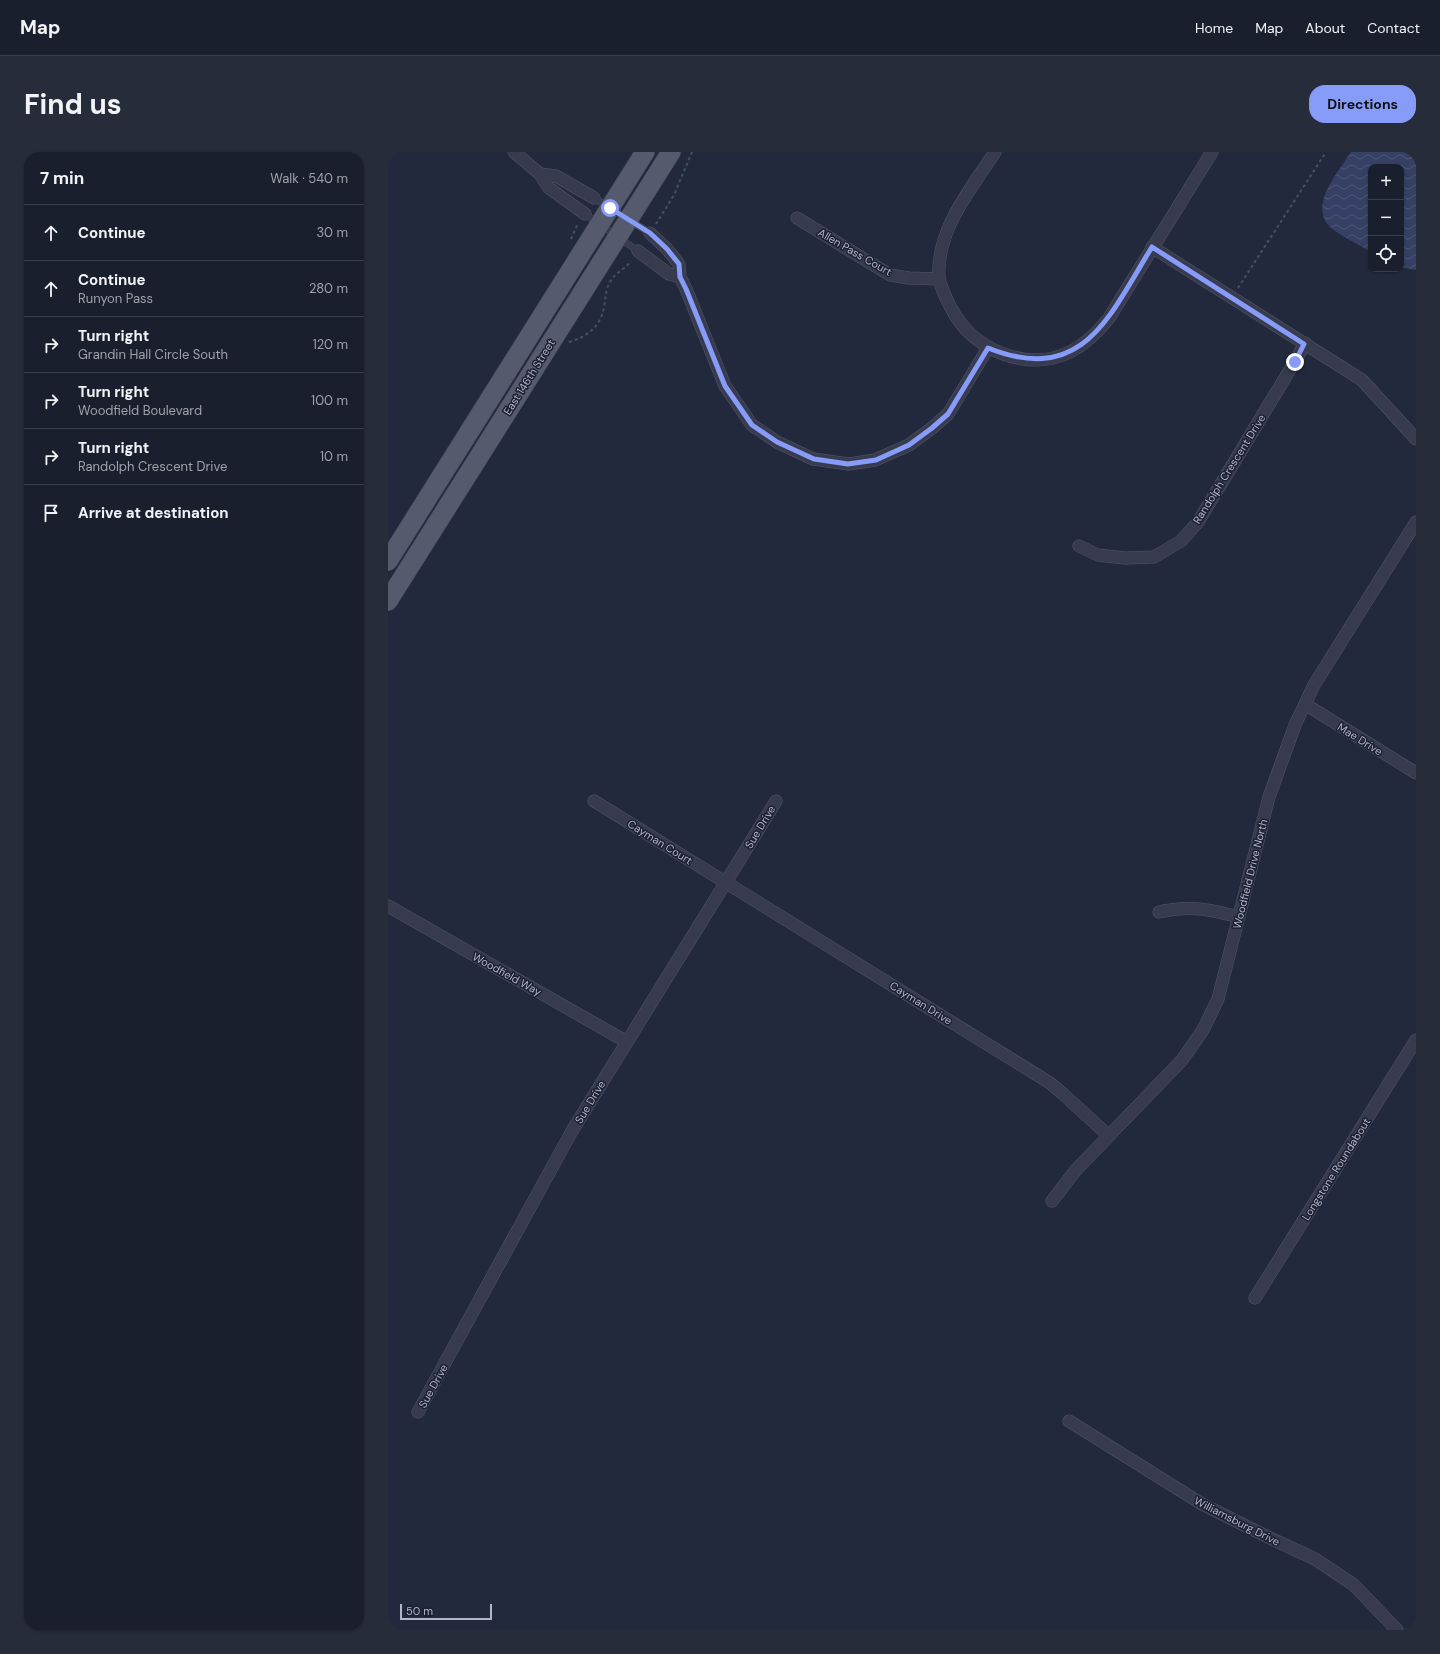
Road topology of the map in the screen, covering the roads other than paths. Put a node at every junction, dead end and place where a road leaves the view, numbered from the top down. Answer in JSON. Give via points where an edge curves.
{"nodes":[{"id":1,"x":514,"y":152,"type":"edge"},
{"id":2,"x":645,"y":152,"type":"edge"},
{"id":3,"x":671,"y":152,"type":"edge"},
{"id":4,"x":995,"y":152,"type":"edge"},
{"id":5,"x":1212,"y":152,"type":"edge"},
{"id":6,"x":540,"y":174,"type":"junction"},
{"id":7,"x":594,"y":198,"type":"joint"},
{"id":8,"x":610,"y":208,"type":"junction"},
{"id":9,"x":797,"y":218,"type":"dead end"},
{"id":10,"x":592,"y":219,"type":"junction"},
{"id":11,"x":628,"y":220,"type":"junction"},
{"id":12,"x":652,"y":229,"type":"joint"},
{"id":13,"x":618,"y":237,"type":"junction"},
{"id":14,"x":1152,"y":247,"type":"junction"},
{"id":15,"x":638,"y":251,"type":"joint"},
{"id":16,"x":680,"y":277,"type":"junction"},
{"id":17,"x":939,"y":279,"type":"junction"},
{"id":18,"x":1304,"y":344,"type":"junction"},
{"id":19,"x":988,"y":348,"type":"junction"},
{"id":20,"x":1416,"y":439,"type":"edge"},
{"id":21,"x":1416,"y":522,"type":"edge"},
{"id":22,"x":1080,"y":546,"type":"dead end"},
{"id":23,"x":388,"y":560,"type":"edge"},
{"id":24,"x":388,"y":601,"type":"edge"},
{"id":25,"x":1305,"y":704,"type":"junction"},
{"id":26,"x":1416,"y":773,"type":"edge"},
{"id":27,"x":594,"y":801,"type":"dead end"},
{"id":28,"x":776,"y":801,"type":"dead end"},
{"id":29,"x":726,"y":883,"type":"junction"},
{"id":30,"x":388,"y":906,"type":"edge"},
{"id":31,"x":1159,"y":912,"type":"dead end"},
{"id":32,"x":1239,"y":917,"type":"junction"},
{"id":33,"x":1416,"y":1040,"type":"edge"},
{"id":34,"x":627,"y":1042,"type":"junction"},
{"id":35,"x":1108,"y":1135,"type":"junction"},
{"id":36,"x":1052,"y":1201,"type":"dead end"},
{"id":37,"x":1255,"y":1298,"type":"dead end"},
{"id":38,"x":418,"y":1412,"type":"dead end"},
{"id":39,"x":1069,"y":1421,"type":"dead end"},
{"id":40,"x":1398,"y":1630,"type":"edge"}],
"edges":[{"from":1,"to":6,"type":"street"},
{"from":2,"to":8,"type":"main road","name":"East 146th Street"},
{"from":3,"to":11,"type":"main road","name":"East 146th Street"},
{"from":4,"to":17,"type":"street","via":[[953,218],[942,249]]},
{"from":5,"to":14,"type":"street"},
{"from":6,"to":7,"type":"street","via":[[556,176]]},
{"from":6,"to":10,"type":"street","via":[[549,188]]},
{"from":7,"to":8,"type":"lane"},
{"from":8,"to":10,"type":"main road","name":"East 146th Street"},
{"from":8,"to":11,"type":"lane"},
{"from":9,"to":17,"type":"street","name":"Allen Pass Court","via":[[890,275]]},
{"from":10,"to":13,"type":"lane"},
{"from":10,"to":23,"type":"main road","name":"East 146th Street"},
{"from":11,"to":12,"type":"lane"},
{"from":11,"to":13,"type":"main road","name":"East 146th Street"},
{"from":12,"to":16,"type":"street","via":[[679,264]]},
{"from":13,"to":15,"type":"lane"},
{"from":13,"to":24,"type":"main road","name":"East 146th Street"},
{"from":14,"to":18,"type":"street"},
{"from":14,"to":19,"type":"street","via":[[1109,318],[1079,347],[1069,353],[1030,359],[1006,355]]},
{"from":15,"to":16,"type":"street","via":[[669,274]]},
{"from":16,"to":19,"type":"street","via":[[725,386],[752,425],[777,442],[814,459],[848,464],[876,460],[909,445],[948,414]]},
{"from":17,"to":19,"type":"street","via":[[955,316],[964,328]]},
{"from":18,"to":20,"type":"street","via":[[1362,380]]},
{"from":18,"to":22,"type":"street","name":"Randolph Crescent Drive","via":[[1198,522],[1181,541],[1154,557],[1125,558],[1098,555]]},
{"from":21,"to":25,"type":"street","name":"Woodfield Drive North","via":[[1314,685]]},
{"from":25,"to":26,"type":"street","name":"Mae Drive"},
{"from":25,"to":32,"type":"street","name":"Woodfield Drive North","via":[[1269,797]]},
{"from":27,"to":29,"type":"street","name":"Cayman Court"},
{"from":28,"to":29,"type":"street","name":"Sue Drive"},
{"from":29,"to":34,"type":"street","name":"Sue Drive"},
{"from":29,"to":35,"type":"street","name":"Cayman Drive","via":[[1050,1083]]},
{"from":30,"to":34,"type":"street","name":"Woodfield Way"},
{"from":31,"to":32,"type":"street","via":[[1178,908],[1198,908]]},
{"from":32,"to":35,"type":"street","name":"Woodfield Drive North","via":[[1218,999],[1203,1030],[1182,1060]]},
{"from":33,"to":37,"type":"street","name":"Longstone Roundabout"},
{"from":34,"to":38,"type":"street","name":"Sue Drive","via":[[572,1131]]},
{"from":35,"to":36,"type":"street","name":"Woodfield Drive North"},
{"from":39,"to":40,"type":"street","name":"Williamsburg Drive","via":[[1202,1504],[1315,1559],[1354,1585]]}]}
